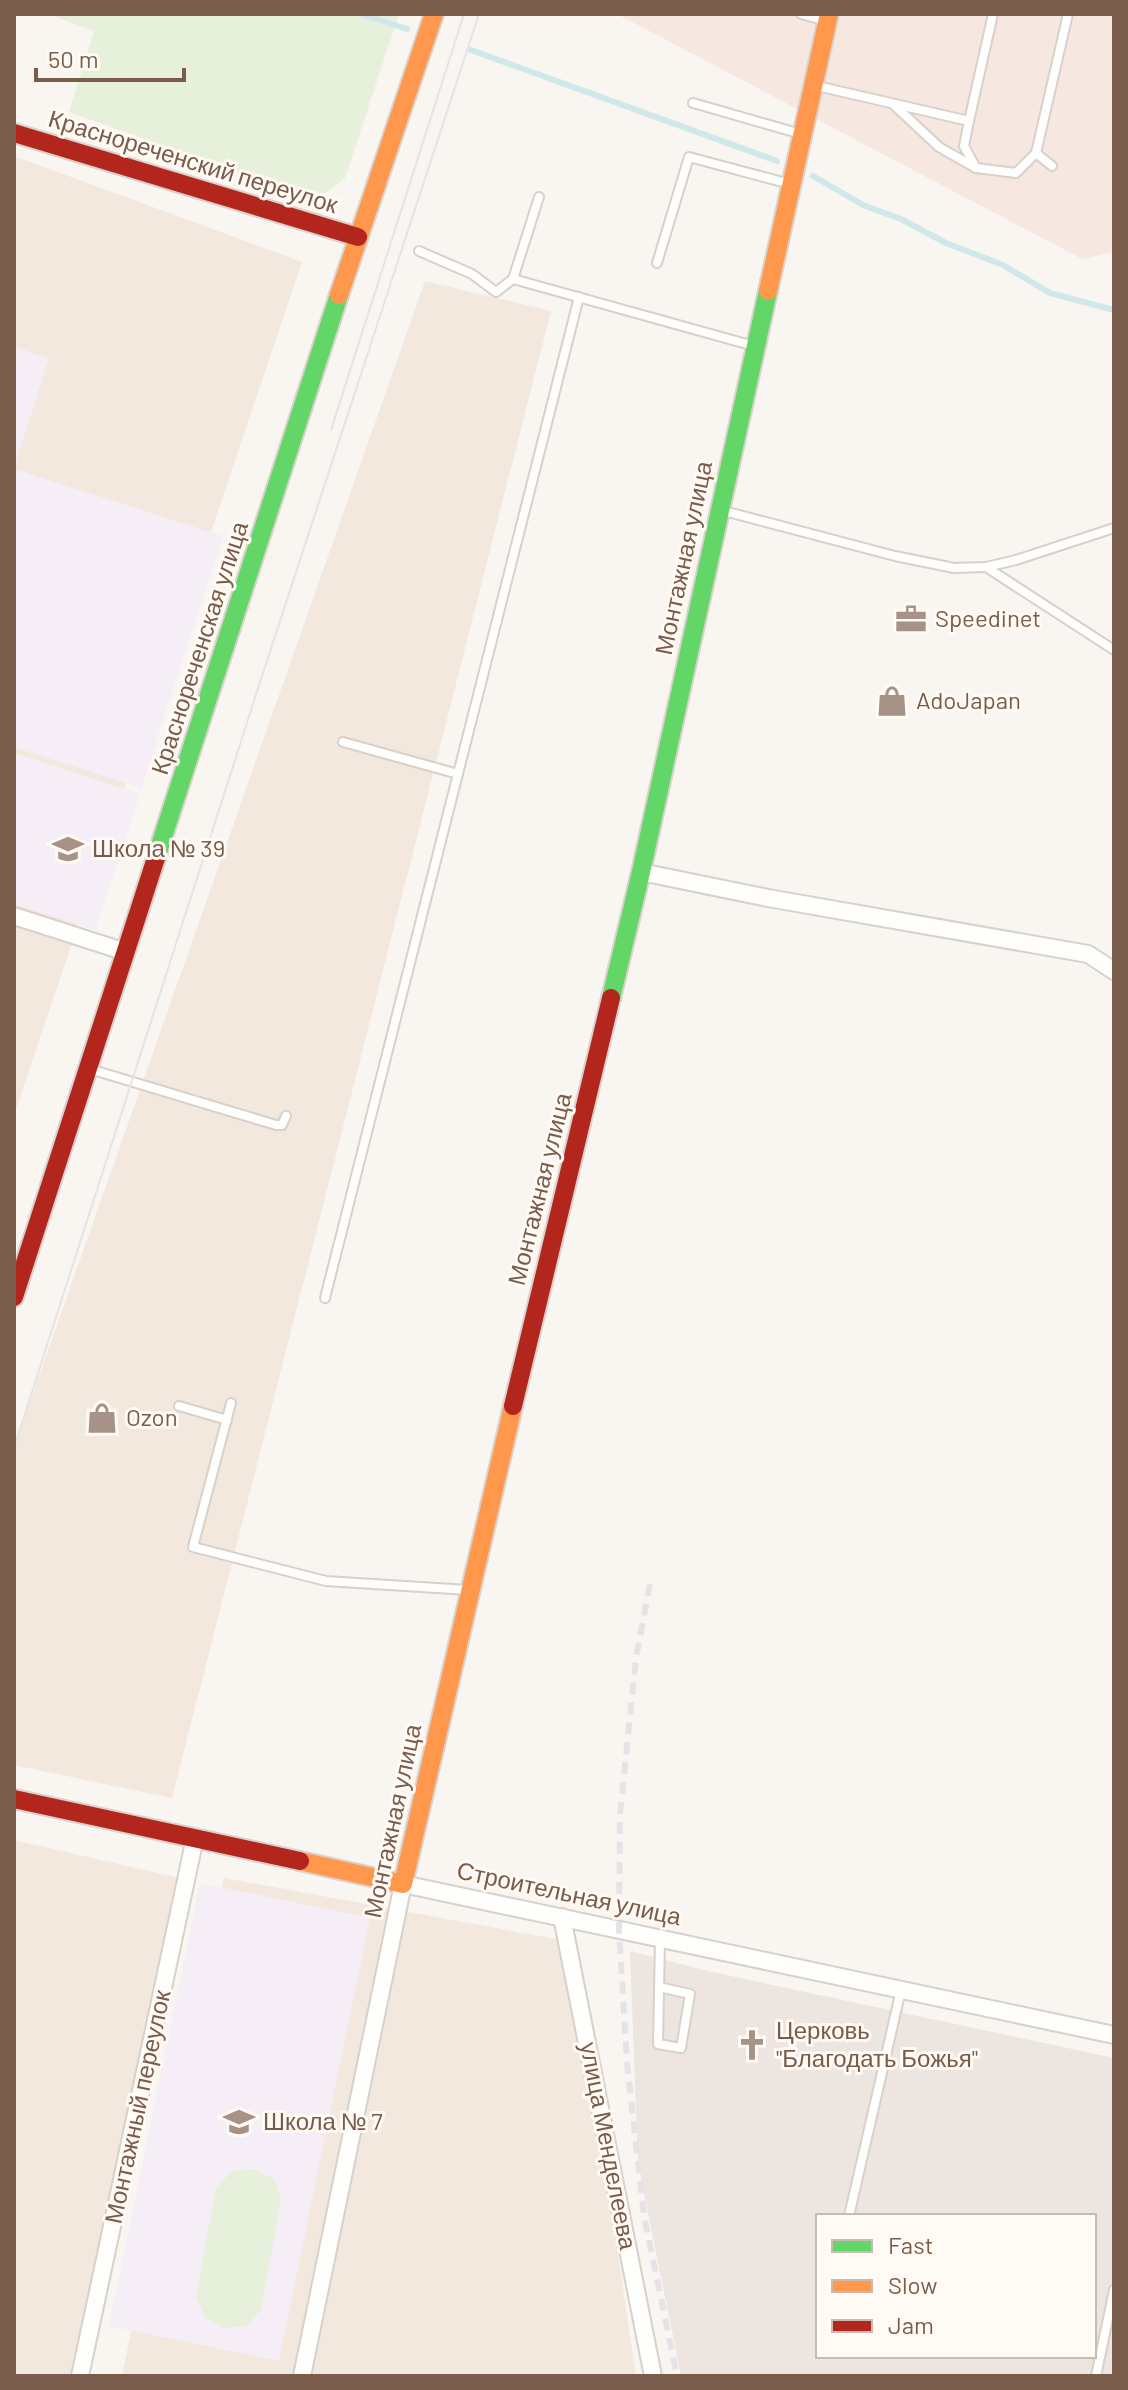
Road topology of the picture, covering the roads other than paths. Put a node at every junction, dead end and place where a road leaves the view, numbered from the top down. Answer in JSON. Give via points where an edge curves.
{"nodes":[{"id":1,"x":434,"y":14,"type":"edge"},
{"id":2,"x":801,"y":14,"type":"edge"},
{"id":3,"x":993,"y":14,"type":"edge"},
{"id":4,"x":1068,"y":14,"type":"edge"},
{"id":5,"x":828,"y":18,"type":"edge"},
{"id":6,"x":813,"y":85,"type":"junction"},
{"id":7,"x":693,"y":103,"type":"dead end"},
{"id":8,"x":893,"y":104,"type":"junction"},
{"id":9,"x":969,"y":121,"type":"junction"},
{"id":10,"x":14,"y":133,"type":"edge"},
{"id":11,"x":802,"y":135,"type":"junction"},
{"id":12,"x":1036,"y":153,"type":"junction"},
{"id":13,"x":1052,"y":166,"type":"dead end"},
{"id":14,"x":976,"y":168,"type":"junction"},
{"id":15,"x":791,"y":184,"type":"junction"},
{"id":16,"x":539,"y":197,"type":"dead end"},
{"id":17,"x":358,"y":237,"type":"junction"},
{"id":18,"x":419,"y":251,"type":"dead end"},
{"id":19,"x":657,"y":263,"type":"dead end"},
{"id":20,"x":513,"y":279,"type":"junction"},
{"id":21,"x":579,"y":297,"type":"junction"},
{"id":22,"x":755,"y":347,"type":"junction"},
{"id":23,"x":719,"y":510,"type":"junction"},
{"id":24,"x":1114,"y":528,"type":"edge"},
{"id":25,"x":986,"y":567,"type":"junction"},
{"id":26,"x":1114,"y":650,"type":"edge"},
{"id":27,"x":343,"y":742,"type":"dead end"},
{"id":28,"x":458,"y":774,"type":"junction"},
{"id":29,"x":641,"y":872,"type":"junction"},
{"id":30,"x":14,"y":916,"type":"edge"},
{"id":31,"x":126,"y":952,"type":"junction"},
{"id":32,"x":1114,"y":971,"type":"edge"},
{"id":33,"x":88,"y":1069,"type":"junction"},
{"id":34,"x":286,"y":1116,"type":"dead end"},
{"id":35,"x":14,"y":1297,"type":"edge"},
{"id":36,"x":325,"y":1298,"type":"dead end"},
{"id":37,"x":231,"y":1403,"type":"dead end"},
{"id":38,"x":179,"y":1406,"type":"dead end"},
{"id":39,"x":227,"y":1420,"type":"junction"},
{"id":40,"x":469,"y":1590,"type":"junction"},
{"id":41,"x":14,"y":1799,"type":"edge"},
{"id":42,"x":195,"y":1838,"type":"junction"},
{"id":43,"x":403,"y":1884,"type":"junction"},
{"id":44,"x":562,"y":1917,"type":"junction"},
{"id":45,"x":660,"y":1937,"type":"junction"},
{"id":46,"x":659,"y":1987,"type":"junction"},
{"id":47,"x":901,"y":1989,"type":"junction"},
{"id":48,"x":1114,"y":2035,"type":"edge"},
{"id":49,"x":849,"y":2214,"type":"edge"},
{"id":50,"x":1114,"y":2290,"type":"edge"},
{"id":51,"x":80,"y":2376,"type":"edge"},
{"id":52,"x":302,"y":2376,"type":"edge"},
{"id":53,"x":653,"y":2376,"type":"edge"},
{"id":54,"x":1096,"y":2376,"type":"edge"}],
"edges":[{"from":1,"to":17,"type":"street","name":"Краснореченская улица"},
{"from":2,"to":5,"type":"lane"},
{"from":3,"to":9,"type":"lane"},
{"from":4,"to":12,"type":"lane"},
{"from":5,"to":6,"type":"street","name":"Монтажная улица"},
{"from":6,"to":8,"type":"lane"},
{"from":6,"to":11,"type":"street","name":"Монтажная улица"},
{"from":7,"to":11,"type":"lane"},
{"from":8,"to":9,"type":"lane"},
{"from":8,"to":14,"type":"lane","via":[[939,147]]},
{"from":9,"to":14,"type":"lane","via":[[964,146]]},
{"from":10,"to":17,"type":"street","name":"Краснореченский переулок"},
{"from":11,"to":15,"type":"street","name":"Монтажная улица"},
{"from":12,"to":13,"type":"lane"},
{"from":12,"to":14,"type":"lane","via":[[1016,173]]},
{"from":15,"to":19,"type":"lane","via":[[689,157]]},
{"from":15,"to":22,"type":"street","name":"Монтажная улица"},
{"from":16,"to":20,"type":"lane"},
{"from":17,"to":31,"type":"street","name":"Краснореченская улица"},
{"from":18,"to":20,"type":"lane","via":[[472,274],[496,292]]},
{"from":20,"to":21,"type":"lane"},
{"from":21,"to":22,"type":"lane"},
{"from":21,"to":28,"type":"lane"},
{"from":22,"to":23,"type":"street","name":"Монтажная улица"},
{"from":23,"to":25,"type":"lane","via":[[895,556],[954,568]]},
{"from":23,"to":29,"type":"street","name":"Монтажная улица"},
{"from":24,"to":25,"type":"lane"},
{"from":25,"to":26,"type":"lane"},
{"from":27,"to":28,"type":"lane"},
{"from":28,"to":36,"type":"lane"},
{"from":29,"to":32,"type":"street","via":[[1088,954]]},
{"from":29,"to":40,"type":"street","name":"Монтажная улица"},
{"from":30,"to":31,"type":"street"},
{"from":31,"to":33,"type":"street","name":"Краснореченская улица"},
{"from":33,"to":34,"type":"lane","via":[[276,1125],[282,1125]]},
{"from":33,"to":35,"type":"street","name":"Краснореченская улица"},
{"from":37,"to":39,"type":"lane"},
{"from":38,"to":39,"type":"lane"},
{"from":39,"to":40,"type":"lane","via":[[193,1547],[326,1581]]},
{"from":40,"to":43,"type":"street","name":"Монтажная улица"},
{"from":41,"to":42,"type":"street","name":"Строительная улица"},
{"from":42,"to":43,"type":"street","name":"Строительная улица"},
{"from":42,"to":51,"type":"street","name":"Монтажный переулок"},
{"from":43,"to":44,"type":"street","name":"Строительная улица"},
{"from":43,"to":52,"type":"street","name":"Монтажная улица"},
{"from":44,"to":45,"type":"street","name":"Строительная улица"},
{"from":44,"to":53,"type":"street","name":"улица Менделеева"},
{"from":45,"to":46,"type":"lane"},
{"from":45,"to":47,"type":"street","name":"Строительная улица"},
{"from":46,"to":46,"type":"lane","via":[[658,2044],[681,2048],[690,1994]]},
{"from":47,"to":48,"type":"street","name":"Строительная улица"},
{"from":47,"to":49,"type":"lane"},
{"from":50,"to":54,"type":"lane"}]}
